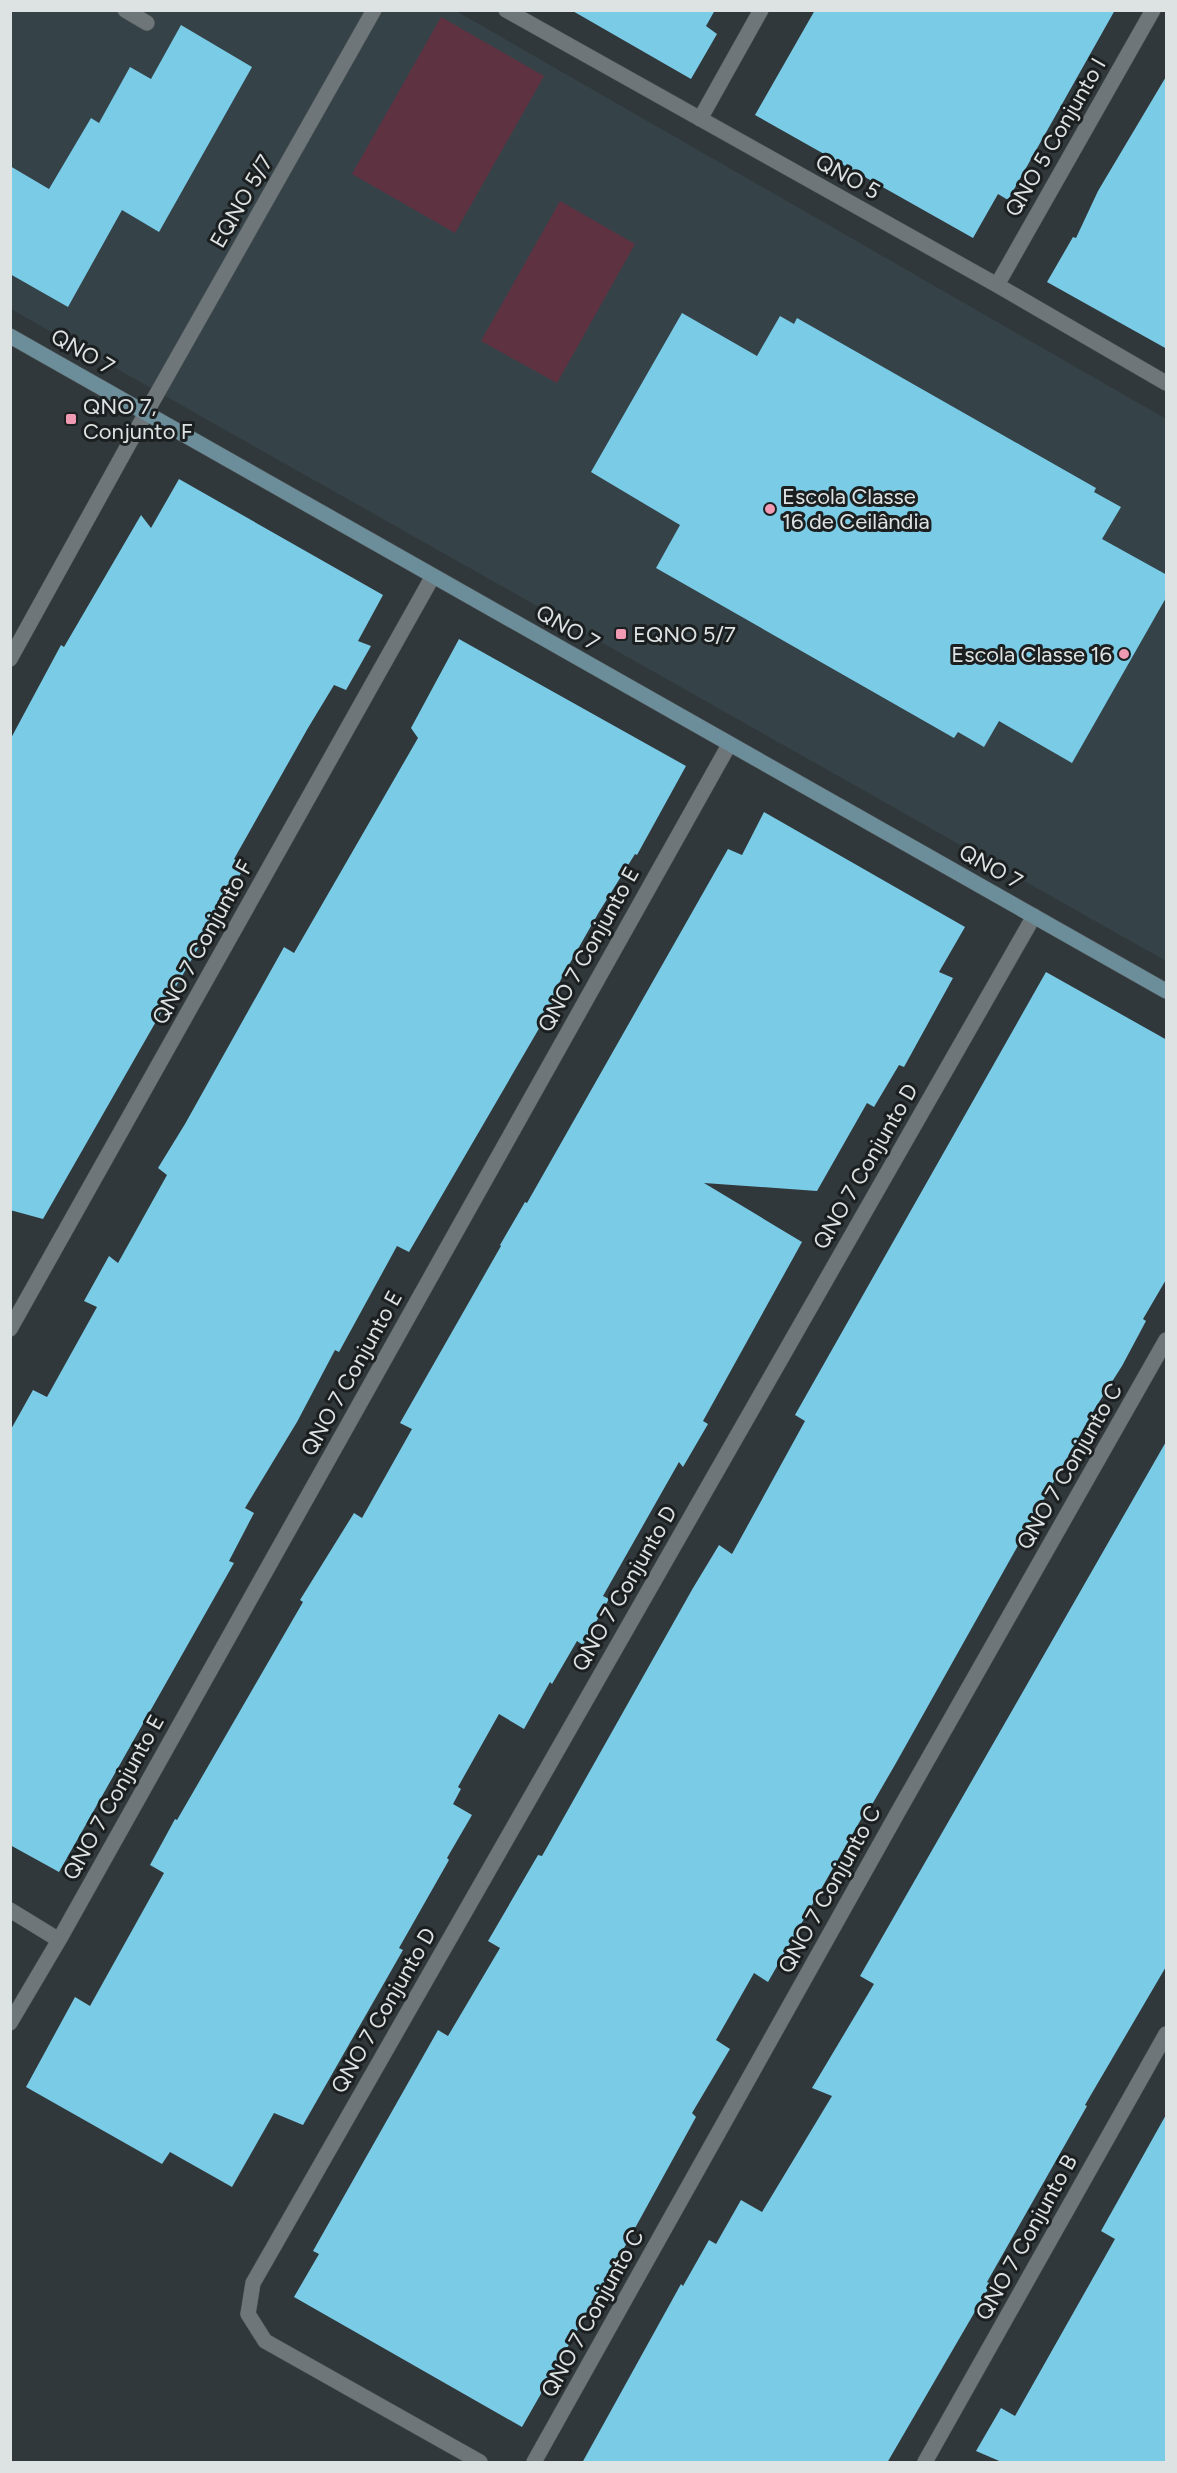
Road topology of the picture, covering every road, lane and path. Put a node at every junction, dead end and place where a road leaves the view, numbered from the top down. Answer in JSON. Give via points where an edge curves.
{"nodes":[{"id":1,"x":125,"y":10,"type":"edge"},
{"id":2,"x":374,"y":10,"type":"edge"},
{"id":3,"x":506,"y":10,"type":"edge"},
{"id":4,"x":761,"y":10,"type":"edge"},
{"id":5,"x":1153,"y":10,"type":"edge"},
{"id":6,"x":147,"y":23,"type":"dead end"},
{"id":7,"x":700,"y":119,"type":"junction"},
{"id":8,"x":997,"y":285,"type":"junction"},
{"id":9,"x":10,"y":336,"type":"edge"},
{"id":10,"x":1167,"y":383,"type":"edge"},
{"id":11,"x":146,"y":413,"type":"junction"},
{"id":12,"x":433,"y":576,"type":"junction"},
{"id":13,"x":10,"y":659,"type":"edge"},
{"id":14,"x":729,"y":745,"type":"junction"},
{"id":15,"x":1034,"y":916,"type":"junction"},
{"id":16,"x":1167,"y":991,"type":"edge"},
{"id":17,"x":10,"y":1329,"type":"edge"},
{"id":18,"x":1167,"y":1340,"type":"edge"},
{"id":19,"x":10,"y":1910,"type":"edge"},
{"id":20,"x":59,"y":1940,"type":"junction"},
{"id":21,"x":10,"y":2023,"type":"edge"},
{"id":22,"x":1167,"y":2034,"type":"edge"},
{"id":23,"x":480,"y":2463,"type":"edge"},
{"id":24,"x":534,"y":2463,"type":"edge"},
{"id":25,"x":925,"y":2463,"type":"edge"}],
"edges":[{"from":1,"to":6,"type":"street"},
{"from":2,"to":11,"type":"street","name":"EQNO 5/7"},
{"from":3,"to":7,"type":"street","name":"QNO 5"},
{"from":4,"to":7,"type":"street"},
{"from":5,"to":8,"type":"street","name":"QNO 5 Conjunto I"},
{"from":7,"to":8,"type":"street","name":"QNO 5"},
{"from":8,"to":10,"type":"street","name":"QNO 5"},
{"from":9,"to":11,"type":"main road","name":"QNO 7"},
{"from":11,"to":12,"type":"main road","name":"QNO 7"},
{"from":11,"to":13,"type":"street","name":"EQNO 5/7"},
{"from":12,"to":14,"type":"main road","name":"QNO 7"},
{"from":12,"to":17,"type":"street","name":"QNO 7 Conjunto F"},
{"from":14,"to":15,"type":"main road","name":"QNO 7"},
{"from":14,"to":20,"type":"street","name":"QNO 7 Conjunto E"},
{"from":15,"to":16,"type":"main road","name":"QNO 7"},
{"from":15,"to":23,"type":"street","name":"QNO 7 Conjunto D","via":[[253,2283],[248,2314],[265,2341]]},
{"from":18,"to":24,"type":"street","name":"QNO 7 Conjunto C"},
{"from":19,"to":20,"type":"street"},
{"from":20,"to":21,"type":"street","name":"QNO 7 Conjunto E"},
{"from":22,"to":25,"type":"street","name":"QNO 7 Conjunto B"}]}
